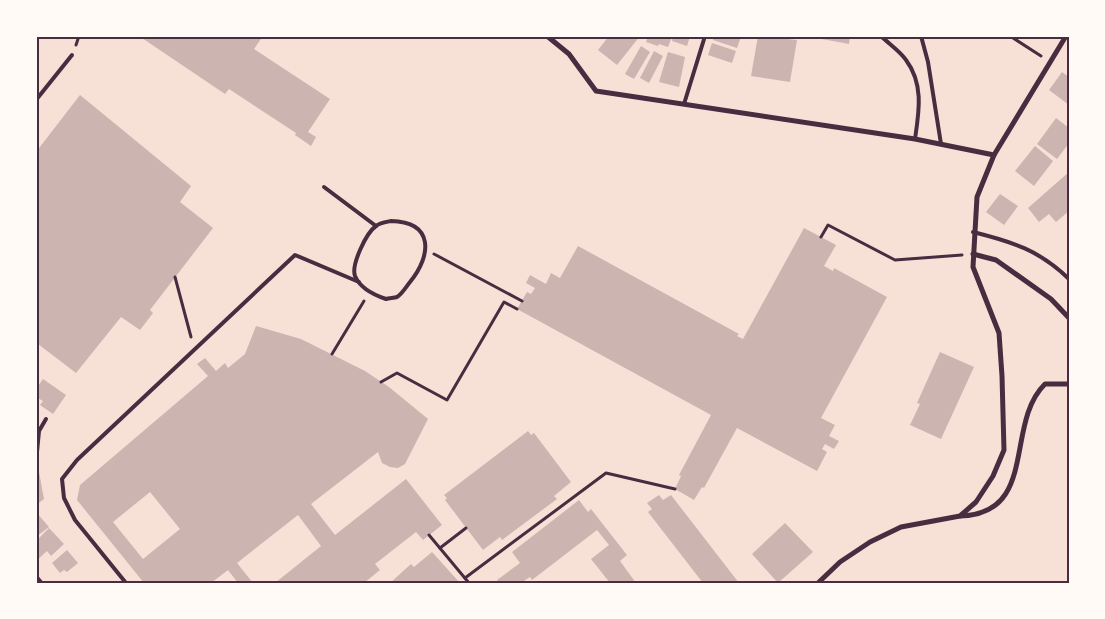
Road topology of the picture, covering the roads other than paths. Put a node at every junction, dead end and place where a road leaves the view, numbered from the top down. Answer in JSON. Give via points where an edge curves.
{"nodes":[{"id":1,"x":548,"y":36,"type":"edge"},
{"id":2,"x":705,"y":36,"type":"edge"},
{"id":3,"x":881,"y":36,"type":"edge"},
{"id":4,"x":921,"y":36,"type":"edge"},
{"id":5,"x":1066,"y":36,"type":"edge"},
{"id":6,"x":72,"y":55,"type":"dead end"},
{"id":7,"x":36,"y":100,"type":"edge"},
{"id":8,"x":684,"y":104,"type":"junction"},
{"id":9,"x":915,"y":139,"type":"junction"},
{"id":10,"x":941,"y":144,"type":"junction"},
{"id":11,"x":994,"y":155,"type":"junction"},
{"id":12,"x":324,"y":187,"type":"dead end"},
{"id":13,"x":376,"y":226,"type":"junction"},
{"id":14,"x":973,"y":232,"type":"junction"},
{"id":15,"x":973,"y":254,"type":"junction"},
{"id":16,"x":1069,"y":279,"type":"edge"},
{"id":17,"x":359,"y":282,"type":"junction"},
{"id":18,"x":1069,"y":318,"type":"edge"},
{"id":19,"x":1069,"y":384,"type":"edge"},
{"id":20,"x":46,"y":419,"type":"dead end"},
{"id":21,"x":36,"y":462,"type":"edge"},
{"id":22,"x":960,"y":516,"type":"junction"},
{"id":23,"x":36,"y":577,"type":"edge"},
{"id":24,"x":41,"y":583,"type":"edge"},
{"id":25,"x":126,"y":583,"type":"edge"},
{"id":26,"x":818,"y":583,"type":"edge"}],
"edges":[{"from":1,"to":8,"type":"street","via":[[569,54],[596,91]]},
{"from":2,"to":8,"type":"lane"},
{"from":3,"to":9,"type":"lane","via":[[906,60],[916,82],[920,98]]},
{"from":4,"to":10,"type":"lane"},
{"from":5,"to":11,"type":"street"},
{"from":6,"to":7,"type":"lane"},
{"from":8,"to":9,"type":"street"},
{"from":9,"to":10,"type":"street"},
{"from":10,"to":11,"type":"street"},
{"from":11,"to":14,"type":"street","via":[[977,197]]},
{"from":12,"to":13,"type":"lane"},
{"from":13,"to":17,"type":"lane","via":[[362,245],[355,265],[354,275]]},
{"from":13,"to":17,"type":"lane","via":[[404,221],[417,228],[425,238],[427,250],[416,274],[398,296],[386,299],[370,292]]},
{"from":14,"to":15,"type":"street"},
{"from":14,"to":16,"type":"lane","via":[[1012,241],[1036,252]]},
{"from":15,"to":18,"type":"street","via":[[996,260],[1051,299]]},
{"from":15,"to":22,"type":"street","via":[[973,267],[999,333],[1004,450],[993,476],[976,502]]},
{"from":17,"to":25,"type":"lane","via":[[295,254],[77,460],[62,479],[64,498],[75,520]]},
{"from":19,"to":22,"type":"street","via":[[1046,384],[1036,393],[1022,431],[1011,488],[996,506],[977,516]]},
{"from":20,"to":21,"type":"lane","via":[[40,431]]},
{"from":22,"to":26,"type":"street","via":[[900,527],[840,562]]},
{"from":23,"to":24,"type":"street"}]}
